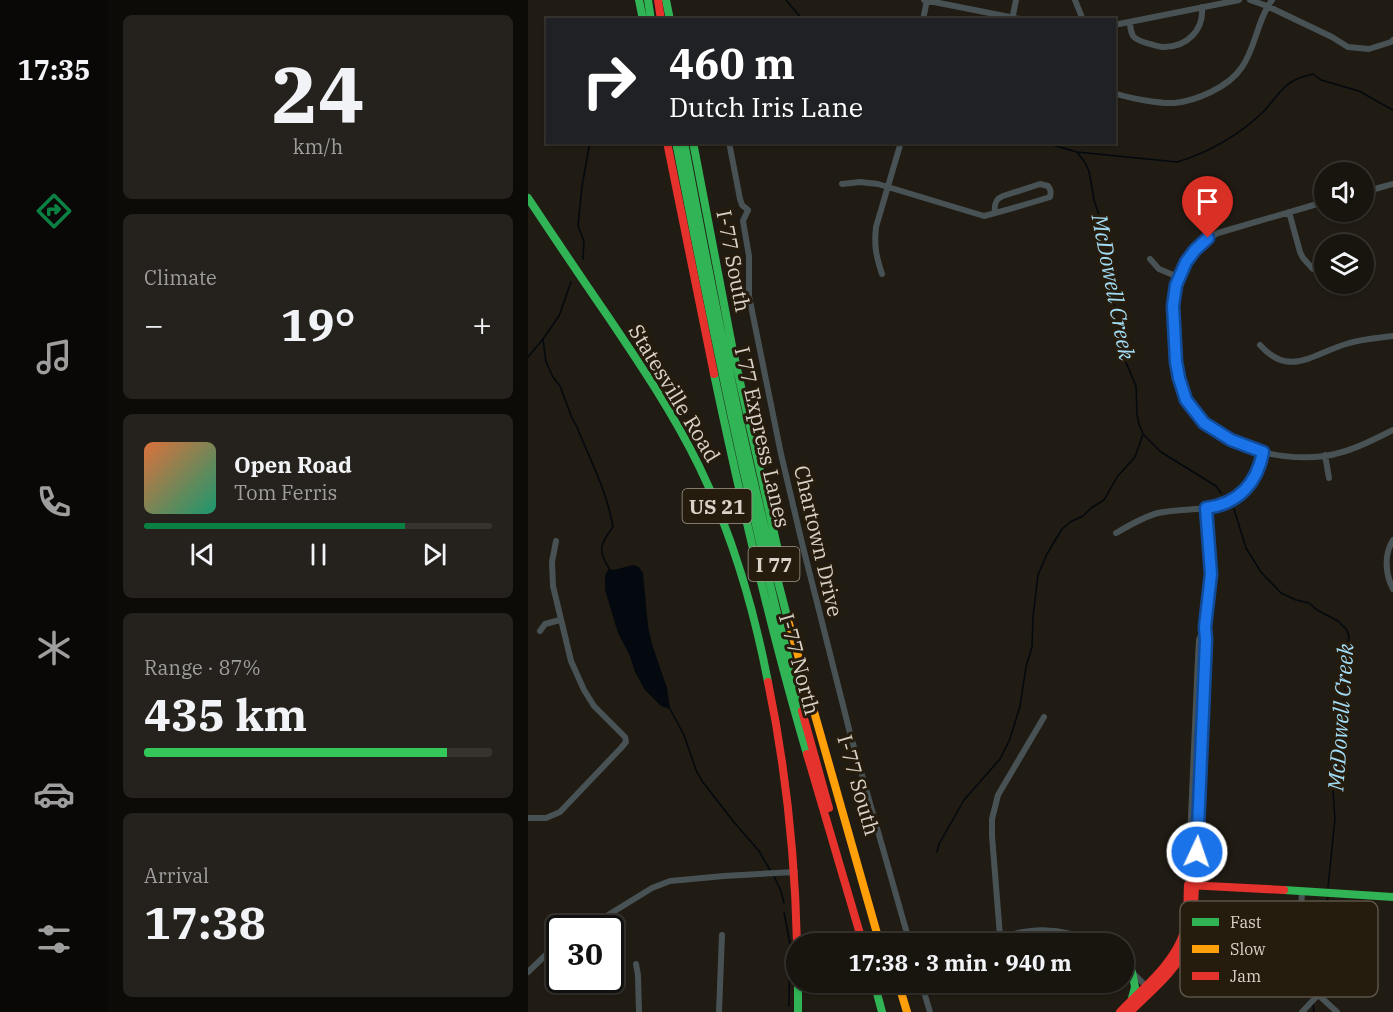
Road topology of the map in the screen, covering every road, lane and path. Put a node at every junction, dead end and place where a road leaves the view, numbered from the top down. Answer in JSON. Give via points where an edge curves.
{"nodes":[{"id":1,"x":639,"y":0,"type":"edge"},
{"id":2,"x":648,"y":0,"type":"edge"},
{"id":3,"x":658,"y":0,"type":"edge"},
{"id":4,"x":666,"y":0,"type":"edge"},
{"id":5,"x":926,"y":0,"type":"edge"},
{"id":6,"x":1016,"y":0,"type":"edge"},
{"id":7,"x":1075,"y":0,"type":"edge"},
{"id":8,"x":1236,"y":0,"type":"edge"},
{"id":9,"x":1250,"y":0,"type":"edge"},
{"id":10,"x":1272,"y":0,"type":"edge"},
{"id":11,"x":1267,"y":6,"type":"junction"},
{"id":12,"x":1202,"y":7,"type":"junction"},
{"id":13,"x":643,"y":18,"type":"edge"},
{"id":14,"x":651,"y":18,"type":"edge"},
{"id":15,"x":661,"y":18,"type":"edge"},
{"id":16,"x":670,"y":18,"type":"edge"},
{"id":17,"x":923,"y":18,"type":"edge"},
{"id":18,"x":1012,"y":18,"type":"edge"},
{"id":19,"x":1082,"y":18,"type":"edge"},
{"id":20,"x":1130,"y":22,"type":"junction"},
{"id":21,"x":1116,"y":24,"type":"edge"},
{"id":22,"x":1392,"y":42,"type":"edge"},
{"id":23,"x":1116,"y":93,"type":"edge"},
{"id":24,"x":668,"y":144,"type":"edge"},
{"id":25,"x":676,"y":144,"type":"edge"},
{"id":26,"x":684,"y":144,"type":"edge"},
{"id":27,"x":693,"y":144,"type":"edge"},
{"id":28,"x":729,"y":144,"type":"edge"},
{"id":29,"x":900,"y":144,"type":"edge"},
{"id":30,"x":691,"y":179,"type":"junction"},
{"id":31,"x":842,"y":184,"type":"dead end"},
{"id":32,"x":1393,"y":184,"type":"edge"},
{"id":33,"x":888,"y":186,"type":"junction"},
{"id":34,"x":1374,"y":189,"type":"edge"},
{"id":35,"x":528,"y":198,"type":"edge"},
{"id":36,"x":1314,"y":205,"type":"edge"},
{"id":37,"x":1289,"y":212,"type":"junction"},
{"id":38,"x":995,"y":213,"type":"junction"},
{"id":39,"x":712,"y":242,"type":"junction"},
{"id":40,"x":1150,"y":259,"type":"dead end"},
{"id":41,"x":1313,"y":269,"type":"dead end"},
{"id":42,"x":882,"y":274,"type":"dead end"},
{"id":43,"x":1178,"y":277,"type":"junction"},
{"id":44,"x":1393,"y":336,"type":"edge"},
{"id":45,"x":1260,"y":345,"type":"dead end"},
{"id":46,"x":730,"y":414,"type":"junction"},
{"id":47,"x":1393,"y":430,"type":"edge"},
{"id":48,"x":1263,"y":452,"type":"junction"},
{"id":49,"x":1325,"y":456,"type":"junction"},
{"id":50,"x":736,"y":476,"type":"junction"},
{"id":51,"x":1329,"y":478,"type":"dead end"},
{"id":52,"x":1206,"y":508,"type":"junction"},
{"id":53,"x":1116,"y":533,"type":"dead end"},
{"id":54,"x":1393,"y":540,"type":"edge"},
{"id":55,"x":556,"y":541,"type":"dead end"},
{"id":56,"x":1393,"y":589,"type":"edge"},
{"id":57,"x":560,"y":620,"type":"junction"},
{"id":58,"x":540,"y":631,"type":"dead end"},
{"id":59,"x":1044,"y":717,"type":"dead end"},
{"id":60,"x":528,"y":818,"type":"edge"},
{"id":61,"x":795,"y":872,"type":"junction"},
{"id":62,"x":1192,"y":885,"type":"junction"},
{"id":63,"x":1302,"y":891,"type":"junction"},
{"id":64,"x":1393,"y":897,"type":"edge"},
{"id":65,"x":1189,"y":901,"type":"edge"},
{"id":66,"x":1302,"y":901,"type":"edge"},
{"id":67,"x":608,"y":915,"type":"edge"},
{"id":68,"x":798,"y":933,"type":"edge"},
{"id":69,"x":860,"y":933,"type":"edge"},
{"id":70,"x":866,"y":933,"type":"edge"},
{"id":71,"x":877,"y":933,"type":"edge"},
{"id":72,"x":884,"y":933,"type":"edge"},
{"id":73,"x":907,"y":933,"type":"edge"},
{"id":74,"x":1000,"y":933,"type":"edge"},
{"id":75,"x":1011,"y":933,"type":"edge"},
{"id":76,"x":1064,"y":933,"type":"edge"},
{"id":77,"x":722,"y":935,"type":"dead end"},
{"id":78,"x":1180,"y":944,"type":"edge"},
{"id":79,"x":546,"y":955,"type":"edge"},
{"id":80,"x":636,"y":964,"type":"dead end"},
{"id":81,"x":528,"y":972,"type":"edge"},
{"id":82,"x":1134,"y":974,"type":"edge"},
{"id":83,"x":1148,"y":988,"type":"junction"},
{"id":84,"x":798,"y":993,"type":"edge"},
{"id":85,"x":877,"y":993,"type":"edge"},
{"id":86,"x":884,"y":993,"type":"edge"},
{"id":87,"x":895,"y":993,"type":"edge"},
{"id":88,"x":901,"y":993,"type":"edge"},
{"id":89,"x":924,"y":993,"type":"edge"},
{"id":90,"x":1133,"y":993,"type":"edge"},
{"id":91,"x":1315,"y":997,"type":"edge"},
{"id":92,"x":1321,"y":997,"type":"edge"},
{"id":93,"x":1132,"y":998,"type":"junction"},
{"id":94,"x":639,"y":1012,"type":"edge"},
{"id":95,"x":719,"y":1012,"type":"edge"},
{"id":96,"x":798,"y":1012,"type":"edge"},
{"id":97,"x":882,"y":1012,"type":"edge"},
{"id":98,"x":889,"y":1012,"type":"edge"},
{"id":99,"x":900,"y":1012,"type":"edge"},
{"id":100,"x":907,"y":1012,"type":"edge"},
{"id":101,"x":930,"y":1012,"type":"edge"},
{"id":102,"x":1120,"y":1012,"type":"edge"},
{"id":103,"x":1130,"y":1012,"type":"edge"},
{"id":104,"x":1302,"y":1012,"type":"edge"},
{"id":105,"x":1337,"y":1012,"type":"edge"}],
"edges":[{"from":1,"to":13,"type":"main road"},
{"from":2,"to":14,"type":"main road"},
{"from":3,"to":15,"type":"main road"},
{"from":4,"to":16,"type":"main road"},
{"from":5,"to":17,"type":"street"},
{"from":5,"to":18,"type":"street"},
{"from":6,"to":18,"type":"street"},
{"from":7,"to":19,"type":"street"},
{"from":8,"to":12,"type":"street"},
{"from":9,"to":11,"type":"street"},
{"from":10,"to":11,"type":"street"},
{"from":11,"to":22,"type":"street","via":[[1348,47],[1369,49]]},
{"from":11,"to":23,"type":"street","via":[[1241,69],[1221,87],[1191,100],[1172,103]]},
{"from":12,"to":20,"type":"street"},
{"from":12,"to":20,"type":"street","via":[[1202,21],[1193,35],[1179,44],[1163,47],[1141,42],[1134,38]]},
{"from":20,"to":21,"type":"street"},
{"from":24,"to":50,"type":"main road","name":"I-77 North","number":"I 77"},
{"from":25,"to":46,"type":"main road","name":"I 77 Express Lanes","number":"I 77"},
{"from":26,"to":30,"type":"main road","name":"I 77 Express Lanes","number":"I 77"},
{"from":27,"to":39,"type":"main road","name":"I-77 South","number":"I 77"},
{"from":28,"to":73,"type":"street","name":"Chartown Drive","via":[[740,199],[747,210],[743,221],[749,256],[750,308],[784,467],[850,733]]},
{"from":29,"to":33,"type":"street"},
{"from":30,"to":39,"type":"main road"},
{"from":30,"to":71,"type":"main road","name":"I 77 Express Lanes","number":"I 77","via":[[765,531]]},
{"from":31,"to":33,"type":"street"},
{"from":32,"to":34,"type":"street"},
{"from":33,"to":38,"type":"street","via":[[984,216]]},
{"from":33,"to":42,"type":"street","via":[[874,240]]},
{"from":35,"to":61,"type":"main road","name":"Statesville Road","number":"US 21","via":[[663,400],[714,499],[746,593],[768,676],[786,780]]},
{"from":36,"to":37,"type":"street"},
{"from":37,"to":41,"type":"street","via":[[1300,252]]},
{"from":37,"to":43,"type":"street","via":[[1214,235],[1191,255]]},
{"from":38,"to":38,"type":"street","via":[[1050,197],[1050,188],[1040,184],[998,198]]},
{"from":39,"to":72,"type":"main road","name":"I-77 South","number":"I 77","via":[[750,429],[799,635]]},
{"from":40,"to":43,"type":"street","via":[[1160,269]]},
{"from":43,"to":48,"type":"street","via":[[1173,298],[1176,352],[1186,400],[1209,427],[1238,444]]},
{"from":44,"to":45,"type":"street","via":[[1352,342],[1301,361],[1274,357]]},
{"from":46,"to":50,"type":"main road"},
{"from":46,"to":70,"type":"main road","name":"I 77 Express Lanes","number":"I 77","via":[[797,690]]},
{"from":47,"to":49,"type":"street"},
{"from":48,"to":49,"type":"street","via":[[1293,457]]},
{"from":48,"to":52,"type":"street","via":[[1258,471],[1241,494]]},
{"from":49,"to":51,"type":"street"},
{"from":50,"to":69,"type":"main road","name":"I-77 North","number":"I 77","via":[[804,747]]},
{"from":52,"to":53,"type":"street","via":[[1157,513]]},
{"from":52,"to":62,"type":"street","via":[[1211,574],[1205,627],[1199,640]]},
{"from":54,"to":56,"type":"street","via":[[1387,561]]},
{"from":55,"to":57,"type":"street","via":[[552,578]]},
{"from":57,"to":58,"type":"street","via":[[545,624]]},
{"from":57,"to":60,"type":"street","via":[[584,690],[626,742],[560,812],[546,818]]},
{"from":59,"to":74,"type":"street","via":[[998,795],[992,819]]},
{"from":61,"to":67,"type":"street","via":[[670,881]]},
{"from":61,"to":68,"type":"main road","name":"Statesville Road","number":"US 21"},
{"from":62,"to":63,"type":"main road"},
{"from":62,"to":65,"type":"main road"},
{"from":63,"to":64,"type":"main road"},
{"from":63,"to":66,"type":"street"},
{"from":75,"to":76,"type":"street"},
{"from":77,"to":95,"type":"street"},
{"from":78,"to":83,"type":"main road"},
{"from":79,"to":81,"type":"street"},
{"from":80,"to":94,"type":"street"},
{"from":82,"to":83,"type":"street"},
{"from":83,"to":93,"type":"main road"},
{"from":83,"to":103,"type":"main road"},
{"from":84,"to":96,"type":"main road"},
{"from":85,"to":97,"type":"main road"},
{"from":86,"to":98,"type":"main road"},
{"from":87,"to":99,"type":"main road"},
{"from":88,"to":100,"type":"main road"},
{"from":89,"to":101,"type":"street"},
{"from":90,"to":93,"type":"main road"},
{"from":91,"to":104,"type":"street"},
{"from":92,"to":105,"type":"street"},
{"from":93,"to":102,"type":"main road"}]}
